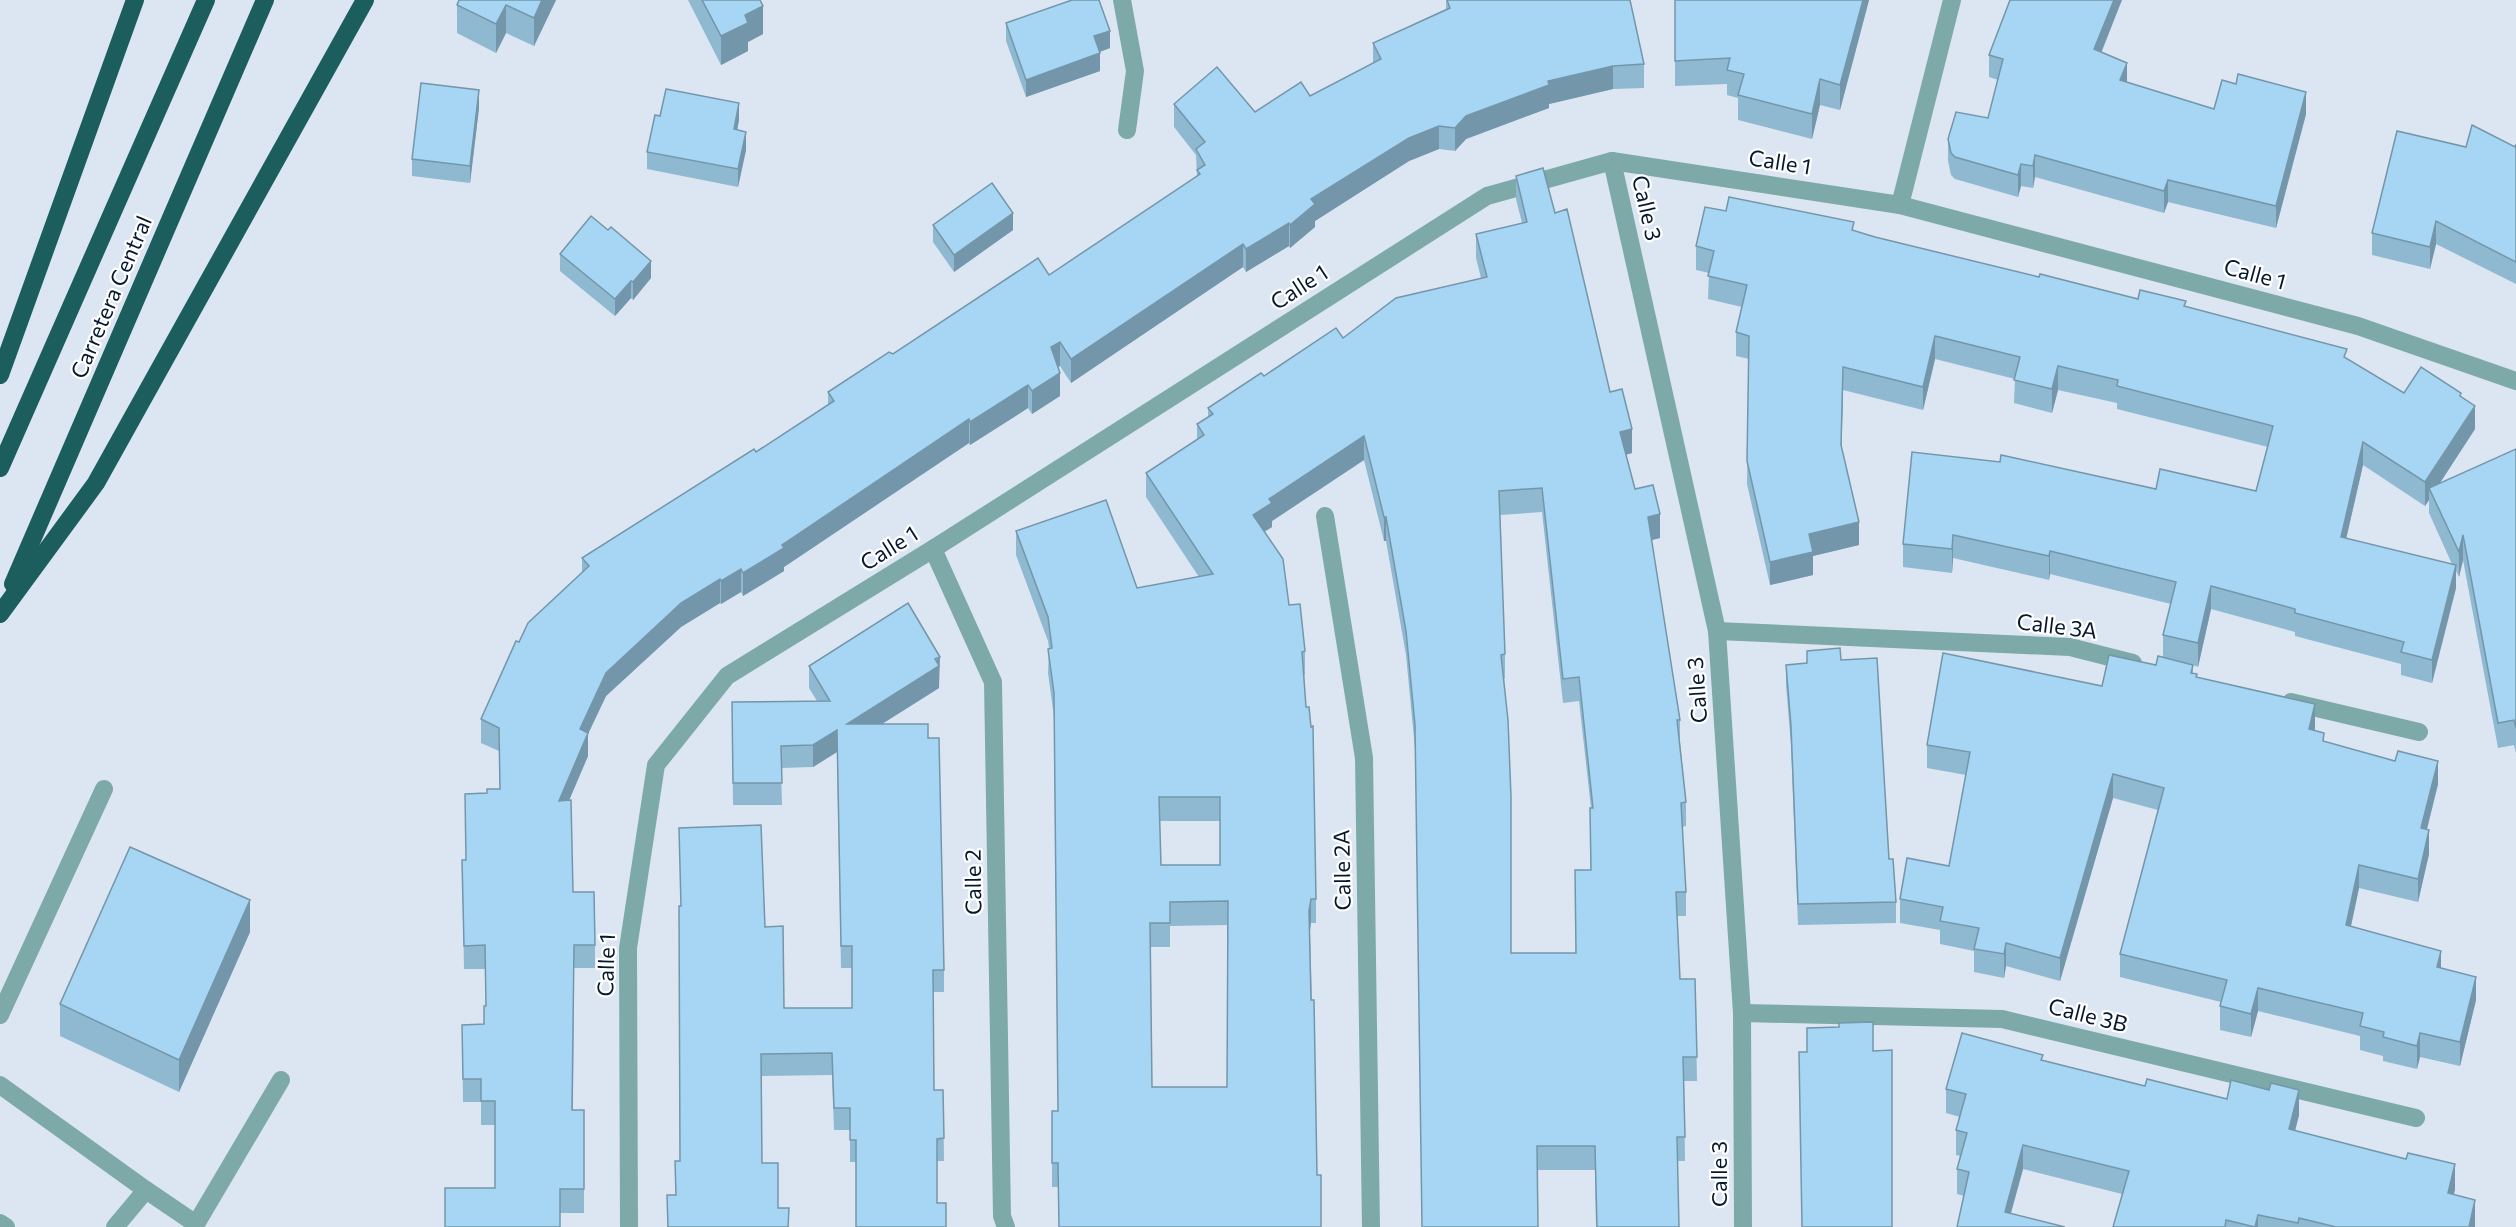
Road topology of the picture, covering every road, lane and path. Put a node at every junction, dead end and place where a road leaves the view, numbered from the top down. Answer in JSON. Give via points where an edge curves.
{"nodes":[{"id":1,"x":135,"y":0,"type":"edge"},
{"id":2,"x":206,"y":0,"type":"edge"},
{"id":3,"x":265,"y":0,"type":"edge"},
{"id":4,"x":365,"y":0,"type":"edge"},
{"id":5,"x":1122,"y":0,"type":"edge"},
{"id":6,"x":1952,"y":0,"type":"edge"},
{"id":7,"x":1127,"y":130,"type":"dead end"},
{"id":8,"x":1612,"y":161,"type":"junction"},
{"id":9,"x":1900,"y":205,"type":"junction"},
{"id":10,"x":0,"y":375,"type":"edge"},
{"id":11,"x":2516,"y":381,"type":"edge"},
{"id":12,"x":0,"y":468,"type":"edge"},
{"id":13,"x":1325,"y":516,"type":"dead end"},
{"id":14,"x":933,"y":549,"type":"junction"},
{"id":15,"x":0,"y":613,"type":"edge"},
{"id":16,"x":1717,"y":631,"type":"junction"},
{"id":17,"x":2150,"y":667,"type":"edge"},
{"id":18,"x":2277,"y":698,"type":"edge"},
{"id":19,"x":2419,"y":732,"type":"dead end"},
{"id":20,"x":104,"y":789,"type":"dead end"},
{"id":21,"x":1742,"y":1013,"type":"junction"},
{"id":22,"x":0,"y":1015,"type":"edge"},
{"id":23,"x":281,"y":1080,"type":"dead end"},
{"id":24,"x":0,"y":1085,"type":"edge"},
{"id":25,"x":2416,"y":1118,"type":"dead end"},
{"id":26,"x":146,"y":1190,"type":"junction"},
{"id":27,"x":0,"y":1223,"type":"edge"},
{"id":28,"x":6,"y":1227,"type":"edge"},
{"id":29,"x":116,"y":1227,"type":"edge"},
{"id":30,"x":629,"y":1227,"type":"edge"},
{"id":31,"x":1005,"y":1227,"type":"edge"},
{"id":32,"x":1371,"y":1227,"type":"edge"},
{"id":33,"x":1743,"y":1227,"type":"edge"}],
"edges":[{"from":1,"to":10,"type":"highway"},
{"from":2,"to":12,"type":"highway","name":"Carretera Central"},
{"from":3,"to":15,"type":"highway","name":"Carretera Central"},
{"from":4,"to":15,"type":"highway","via":[[96,483]]},
{"from":5,"to":7,"type":"street","via":[[1135,71]]},
{"from":6,"to":9,"type":"street"},
{"from":8,"to":9,"type":"street","name":"Calle 1"},
{"from":8,"to":14,"type":"street","name":"Calle 1","via":[[1486,196]]},
{"from":8,"to":16,"type":"street","name":"Calle 3"},
{"from":9,"to":11,"type":"street","name":"Calle 1","via":[[2358,326]]},
{"from":13,"to":32,"type":"street","name":"Calle 2A","via":[[1364,758]]},
{"from":14,"to":30,"type":"street","name":"Calle 1","via":[[727,676],[656,765],[628,948]]},
{"from":14,"to":31,"type":"street","name":"Calle 2","via":[[993,682]]},
{"from":16,"to":17,"type":"street","name":"Calle 3A","via":[[2070,647]]},
{"from":16,"to":21,"type":"street","name":"Calle 3"},
{"from":18,"to":19,"type":"street"},
{"from":20,"to":22,"type":"street"},
{"from":21,"to":25,"type":"street","name":"Calle 3B","via":[[2002,1019]]},
{"from":21,"to":33,"type":"street","name":"Calle 3"},
{"from":23,"to":26,"type":"street","via":[[196,1224]]},
{"from":24,"to":26,"type":"street"},
{"from":26,"to":29,"type":"street"},
{"from":27,"to":28,"type":"street"}]}
